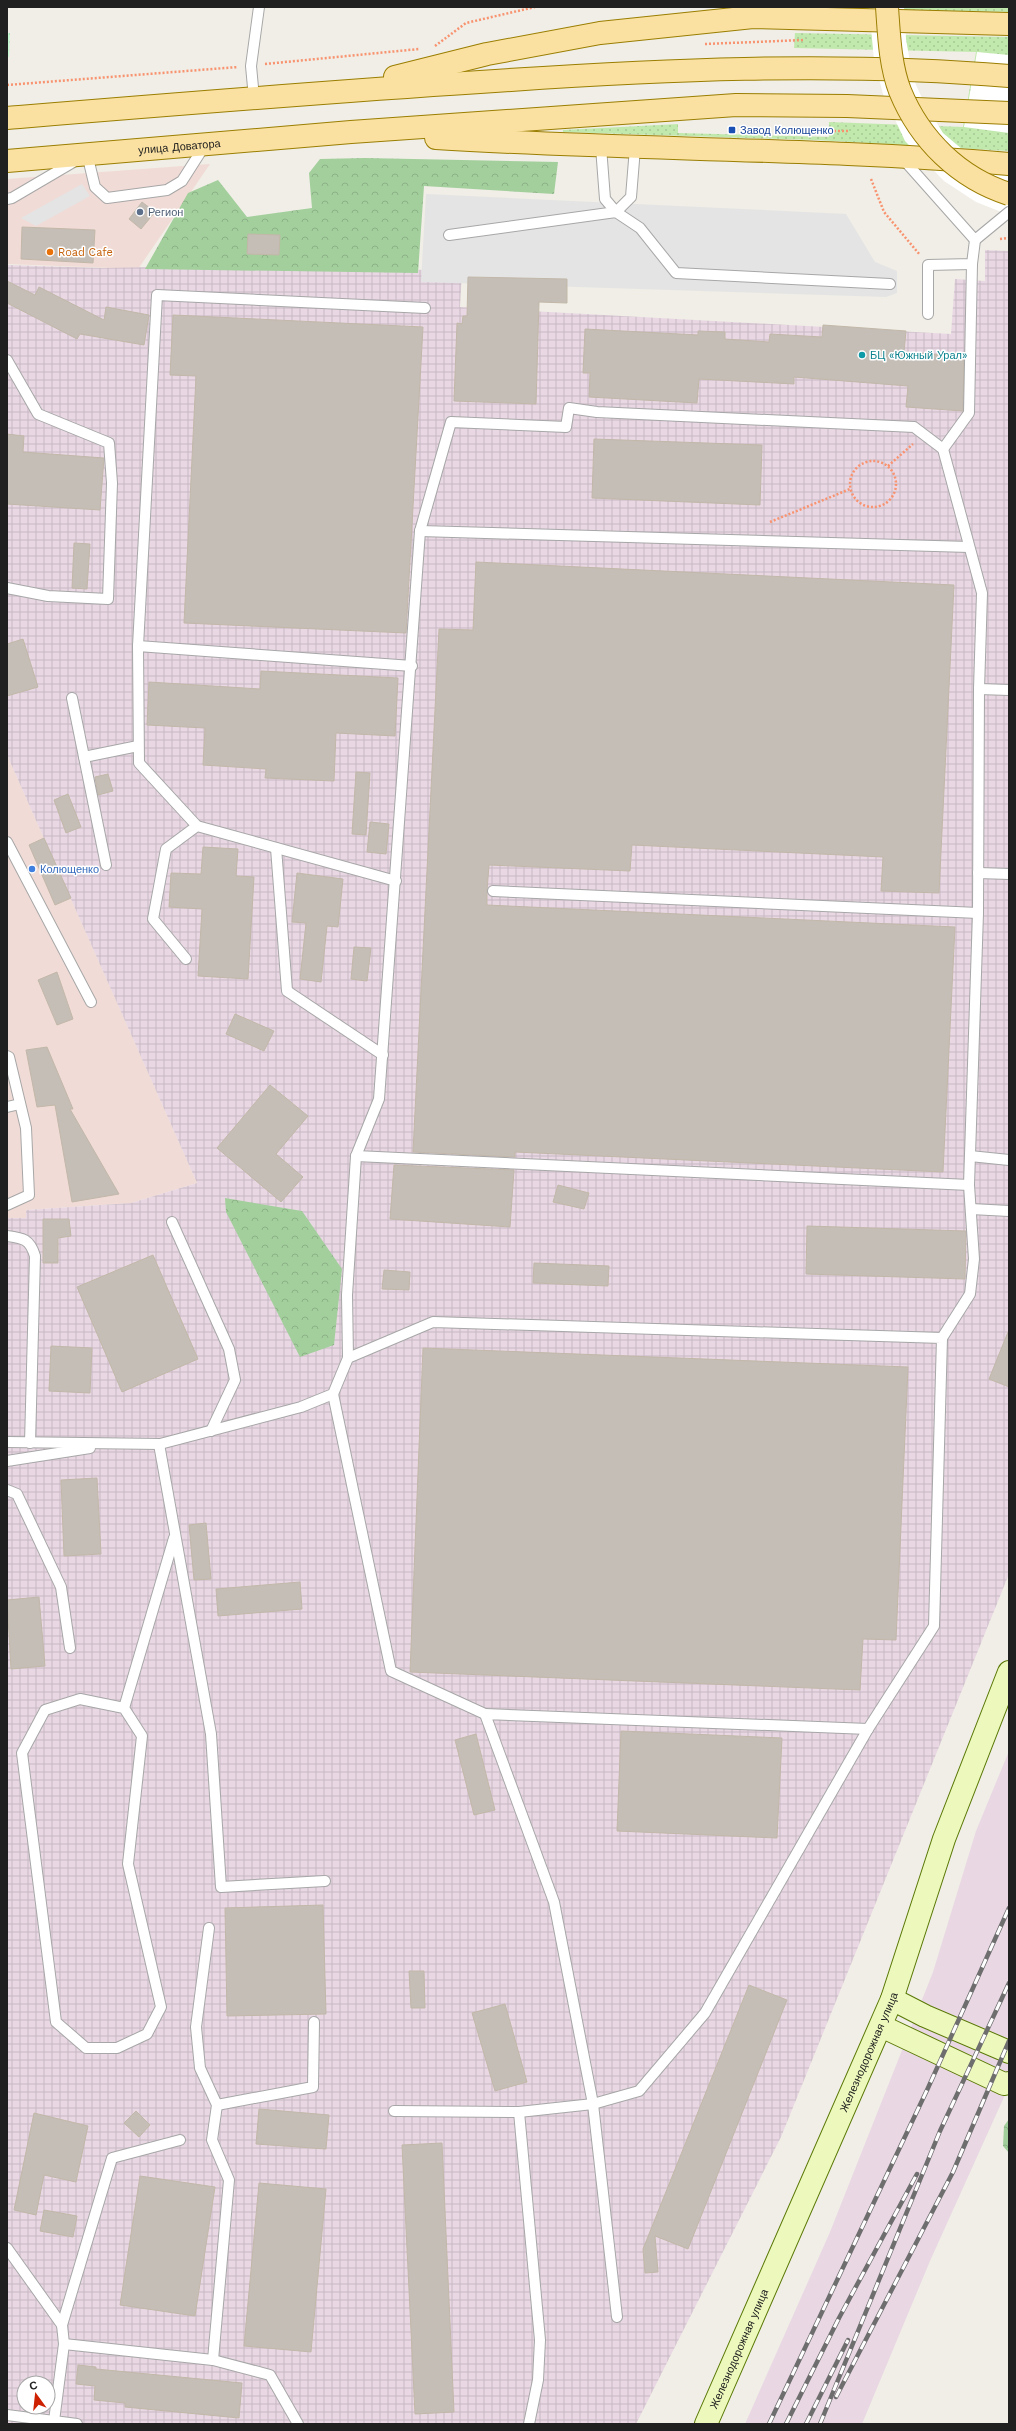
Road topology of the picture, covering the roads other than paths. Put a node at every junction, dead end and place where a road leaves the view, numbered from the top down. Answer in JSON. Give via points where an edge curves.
{"nodes":[{"id":1,"x":259,"y":7,"type":"edge"},
{"id":2,"x":789,"y":7,"type":"edge"},
{"id":3,"x":887,"y":7,"type":"edge"},
{"id":4,"x":753,"y":17,"type":"junction"},
{"id":5,"x":1009,"y":24,"type":"edge"},
{"id":6,"x":1009,"y":76,"type":"edge"},
{"id":7,"x":335,"y":92,"type":"junction"},
{"id":8,"x":254,"y":98,"type":"junction"},
{"id":9,"x":1009,"y":112,"type":"edge"},
{"id":10,"x":7,"y":118,"type":"edge"},
{"id":11,"x":351,"y":132,"type":"junction"},
{"id":12,"x":206,"y":144,"type":"junction"},
{"id":13,"x":601,"y":147,"type":"junction"},
{"id":14,"x":635,"y":148,"type":"junction"},
{"id":15,"x":87,"y":154,"type":"junction"},
{"id":16,"x":898,"y":155,"type":"junction"},
{"id":17,"x":7,"y":161,"type":"edge"},
{"id":18,"x":1009,"y":164,"type":"edge"},
{"id":19,"x":1009,"y":194,"type":"edge"},
{"id":20,"x":7,"y":199,"type":"edge"},
{"id":21,"x":616,"y":212,"type":"junction"},
{"id":22,"x":1009,"y":212,"type":"edge"},
{"id":23,"x":449,"y":235,"type":"dead end"},
{"id":24,"x":975,"y":240,"type":"junction"},
{"id":25,"x":972,"y":264,"type":"junction"},
{"id":26,"x":890,"y":284,"type":"dead end"},
{"id":27,"x":425,"y":308,"type":"dead end"},
{"id":28,"x":928,"y":314,"type":"dead end"},
{"id":29,"x":7,"y":360,"type":"edge"},
{"id":30,"x":943,"y":449,"type":"junction"},
{"id":31,"x":420,"y":531,"type":"junction"},
{"id":32,"x":969,"y":547,"type":"junction"},
{"id":33,"x":7,"y":588,"type":"edge"},
{"id":34,"x":138,"y":646,"type":"junction"},
{"id":35,"x":412,"y":666,"type":"junction"},
{"id":36,"x":979,"y":689,"type":"junction"},
{"id":37,"x":1009,"y":690,"type":"edge"},
{"id":38,"x":72,"y":698,"type":"dead end"},
{"id":39,"x":138,"y":746,"type":"junction"},
{"id":40,"x":84,"y":758,"type":"junction"},
{"id":41,"x":197,"y":826,"type":"junction"},
{"id":42,"x":7,"y":842,"type":"edge"},
{"id":43,"x":276,"y":848,"type":"junction"},
{"id":44,"x":106,"y":865,"type":"dead end"},
{"id":45,"x":978,"y":872,"type":"junction"},
{"id":46,"x":1009,"y":874,"type":"edge"},
{"id":47,"x":396,"y":880,"type":"junction"},
{"id":48,"x":493,"y":891,"type":"dead end"},
{"id":49,"x":978,"y":913,"type":"junction"},
{"id":50,"x":186,"y":959,"type":"dead end"},
{"id":51,"x":91,"y":1002,"type":"dead end"},
{"id":52,"x":383,"y":1055,"type":"junction"},
{"id":53,"x":7,"y":1056,"type":"edge"},
{"id":54,"x":20,"y":1104,"type":"junction"},
{"id":55,"x":7,"y":1107,"type":"edge"},
{"id":56,"x":356,"y":1156,"type":"junction"},
{"id":57,"x":970,"y":1156,"type":"junction"},
{"id":58,"x":1009,"y":1160,"type":"edge"},
{"id":59,"x":970,"y":1185,"type":"junction"},
{"id":60,"x":7,"y":1205,"type":"edge"},
{"id":61,"x":971,"y":1209,"type":"junction"},
{"id":62,"x":1009,"y":1211,"type":"edge"},
{"id":63,"x":172,"y":1222,"type":"dead end"},
{"id":64,"x":7,"y":1236,"type":"edge"},
{"id":65,"x":942,"y":1338,"type":"junction"},
{"id":66,"x":348,"y":1358,"type":"junction"},
{"id":67,"x":333,"y":1394,"type":"junction"},
{"id":68,"x":211,"y":1431,"type":"junction"},
{"id":69,"x":7,"y":1442,"type":"edge"},
{"id":70,"x":30,"y":1442,"type":"junction"},
{"id":71,"x":123,"y":1443,"type":"junction"},
{"id":72,"x":159,"y":1444,"type":"junction"},
{"id":73,"x":7,"y":1460,"type":"edge"},
{"id":74,"x":7,"y":1490,"type":"edge"},
{"id":75,"x":174,"y":1538,"type":"junction"},
{"id":76,"x":70,"y":1648,"type":"dead end"},
{"id":77,"x":1009,"y":1672,"type":"edge"},
{"id":78,"x":124,"y":1708,"type":"junction"},
{"id":79,"x":485,"y":1714,"type":"junction"},
{"id":80,"x":868,"y":1729,"type":"junction"},
{"id":81,"x":325,"y":1881,"type":"dead end"},
{"id":82,"x":209,"y":1928,"type":"dead end"},
{"id":83,"x":892,"y":1999,"type":"junction"},
{"id":84,"x":314,"y":2022,"type":"dead end"},
{"id":85,"x":881,"y":2026,"type":"junction"},
{"id":86,"x":1009,"y":2052,"type":"edge"},
{"id":87,"x":1009,"y":2083,"type":"edge"},
{"id":88,"x":593,"y":2104,"type":"junction"},
{"id":89,"x":217,"y":2105,"type":"junction"},
{"id":90,"x":394,"y":2111,"type":"dead end"},
{"id":91,"x":519,"y":2112,"type":"junction"},
{"id":92,"x":180,"y":2140,"type":"dead end"},
{"id":93,"x":7,"y":2248,"type":"edge"},
{"id":94,"x":617,"y":2317,"type":"dead end"},
{"id":95,"x":62,"y":2325,"type":"junction"},
{"id":96,"x":64,"y":2344,"type":"junction"},
{"id":97,"x":213,"y":2360,"type":"junction"},
{"id":98,"x":7,"y":2415,"type":"edge"},
{"id":99,"x":54,"y":2421,"type":"junction"},
{"id":100,"x":77,"y":2424,"type":"edge"},
{"id":101,"x":298,"y":2424,"type":"edge"},
{"id":102,"x":529,"y":2424,"type":"edge"},
{"id":103,"x":706,"y":2424,"type":"edge"}],
"edges":[{"from":1,"to":8,"type":"lane","via":[[251,66]]},
{"from":2,"to":4,"type":"main road"},
{"from":3,"to":19,"type":"main road","bridge":true,"via":[[890,49],[900,90],[923,133],[939,151],[965,172]]},
{"from":4,"to":5,"type":"main road"},
{"from":4,"to":7,"type":"main road","via":[[649,27],[550,42],[487,54]]},
{"from":6,"to":7,"type":"main road","via":[[864,69],[712,69]]},
{"from":7,"to":8,"type":"main road"},
{"from":8,"to":10,"type":"main road"},
{"from":9,"to":11,"type":"main road","via":[[855,106],[736,105]]},
{"from":11,"to":12,"type":"main road","name":"улица Доватора"},
{"from":11,"to":13,"type":"main road"},
{"from":12,"to":15,"type":"main road","name":"улица Доватора"},
{"from":12,"to":15,"type":"lane","via":[[182,180],[167,190],[107,198],[95,187]]},
{"from":13,"to":14,"type":"main road"},
{"from":13,"to":21,"type":"lane","via":[[604,199]]},
{"from":14,"to":16,"type":"main road"},
{"from":14,"to":21,"type":"lane","via":[[631,197]]},
{"from":15,"to":17,"type":"main road","name":"улица Доватора"},
{"from":15,"to":20,"type":"lane"},
{"from":16,"to":18,"type":"main road"},
{"from":16,"to":24,"type":"lane"},
{"from":21,"to":23,"type":"lane"},
{"from":21,"to":26,"type":"lane","via":[[640,228],[676,273]]},
{"from":22,"to":24,"type":"lane"},
{"from":24,"to":25,"type":"lane"},
{"from":25,"to":28,"type":"lane","via":[[928,265]]},
{"from":25,"to":30,"type":"lane","via":[[969,413]]},
{"from":27,"to":34,"type":"lane","via":[[157,296]]},
{"from":29,"to":33,"type":"lane","via":[[38,414],[109,443],[112,483],[108,599],[48,596]]},
{"from":30,"to":31,"type":"lane","via":[[914,427],[597,412],[569,408],[566,427],[451,422]]},
{"from":30,"to":32,"type":"lane"},
{"from":31,"to":32,"type":"lane"},
{"from":31,"to":35,"type":"lane"},
{"from":32,"to":36,"type":"lane","via":[[982,593]]},
{"from":34,"to":35,"type":"lane"},
{"from":34,"to":39,"type":"lane"},
{"from":35,"to":47,"type":"lane"},
{"from":36,"to":37,"type":"lane"},
{"from":36,"to":45,"type":"lane"},
{"from":38,"to":40,"type":"lane"},
{"from":39,"to":40,"type":"lane"},
{"from":39,"to":41,"type":"lane","via":[[139,762]]},
{"from":40,"to":44,"type":"lane"},
{"from":41,"to":43,"type":"lane"},
{"from":41,"to":50,"type":"lane","via":[[166,849],[153,920]]},
{"from":42,"to":51,"type":"lane"},
{"from":43,"to":47,"type":"lane"},
{"from":43,"to":52,"type":"lane","via":[[287,991]]},
{"from":45,"to":46,"type":"lane"},
{"from":45,"to":49,"type":"lane"},
{"from":47,"to":52,"type":"lane"},
{"from":48,"to":49,"type":"lane"},
{"from":49,"to":57,"type":"lane"},
{"from":52,"to":56,"type":"lane","via":[[379,1099]]},
{"from":53,"to":54,"type":"lane"},
{"from":54,"to":55,"type":"lane"},
{"from":54,"to":60,"type":"lane","via":[[26,1128],[29,1195]]},
{"from":56,"to":59,"type":"lane"},
{"from":56,"to":66,"type":"lane","via":[[347,1295]]},
{"from":57,"to":58,"type":"lane"},
{"from":57,"to":59,"type":"lane"},
{"from":59,"to":61,"type":"lane"},
{"from":61,"to":62,"type":"lane"},
{"from":61,"to":65,"type":"lane","via":[[974,1259],[970,1294]]},
{"from":63,"to":68,"type":"lane","via":[[229,1349],[235,1380]]},
{"from":64,"to":70,"type":"lane","via":[[23,1238],[32,1245],[35,1256]]},
{"from":65,"to":66,"type":"lane","via":[[433,1322]]},
{"from":65,"to":80,"type":"lane","via":[[934,1626]]},
{"from":66,"to":67,"type":"lane"},
{"from":67,"to":68,"type":"lane","via":[[301,1407]]},
{"from":67,"to":79,"type":"lane","via":[[390,1671]]},
{"from":68,"to":72,"type":"lane"},
{"from":69,"to":70,"type":"lane"},
{"from":70,"to":71,"type":"lane"},
{"from":71,"to":72,"type":"lane"},
{"from":71,"to":73,"type":"lane"},
{"from":72,"to":75,"type":"lane"},
{"from":74,"to":76,"type":"lane","via":[[17,1494],[61,1587]]},
{"from":75,"to":78,"type":"lane"},
{"from":75,"to":81,"type":"lane","via":[[211,1734],[221,1887]]},
{"from":77,"to":83,"type":"main road","name":"Железнодорожная улица","via":[[944,1839]]},
{"from":78,"to":78,"type":"lane","via":[[80,1699],[45,1710],[22,1753],[56,2022],[86,2048],[117,2048],[147,2034],[160,2008],[128,1864],[142,1736]]},
{"from":79,"to":80,"type":"lane"},
{"from":79,"to":88,"type":"lane","via":[[554,1902]]},
{"from":80,"to":88,"type":"lane","via":[[705,2013],[639,2091]]},
{"from":82,"to":89,"type":"lane","via":[[196,2027],[200,2068]]},
{"from":83,"to":85,"type":"main road","name":"Железнодорожная улица"},
{"from":83,"to":86,"type":"main road"},
{"from":84,"to":89,"type":"lane","via":[[313,2087]]},
{"from":85,"to":87,"type":"main road","via":[[1004,2084]]},
{"from":85,"to":103,"type":"main road","name":"Железнодорожная улица"},
{"from":88,"to":91,"type":"lane"},
{"from":88,"to":94,"type":"lane"},
{"from":89,"to":97,"type":"lane","via":[[212,2140],[228,2180]]},
{"from":90,"to":91,"type":"lane"},
{"from":91,"to":102,"type":"lane","via":[[540,2340],[538,2380]]},
{"from":92,"to":95,"type":"lane","via":[[112,2158]]},
{"from":93,"to":95,"type":"lane"},
{"from":95,"to":96,"type":"lane"},
{"from":96,"to":97,"type":"lane"},
{"from":96,"to":99,"type":"lane"},
{"from":97,"to":101,"type":"lane","via":[[270,2375]]},
{"from":98,"to":99,"type":"lane"},
{"from":99,"to":100,"type":"lane"}]}
